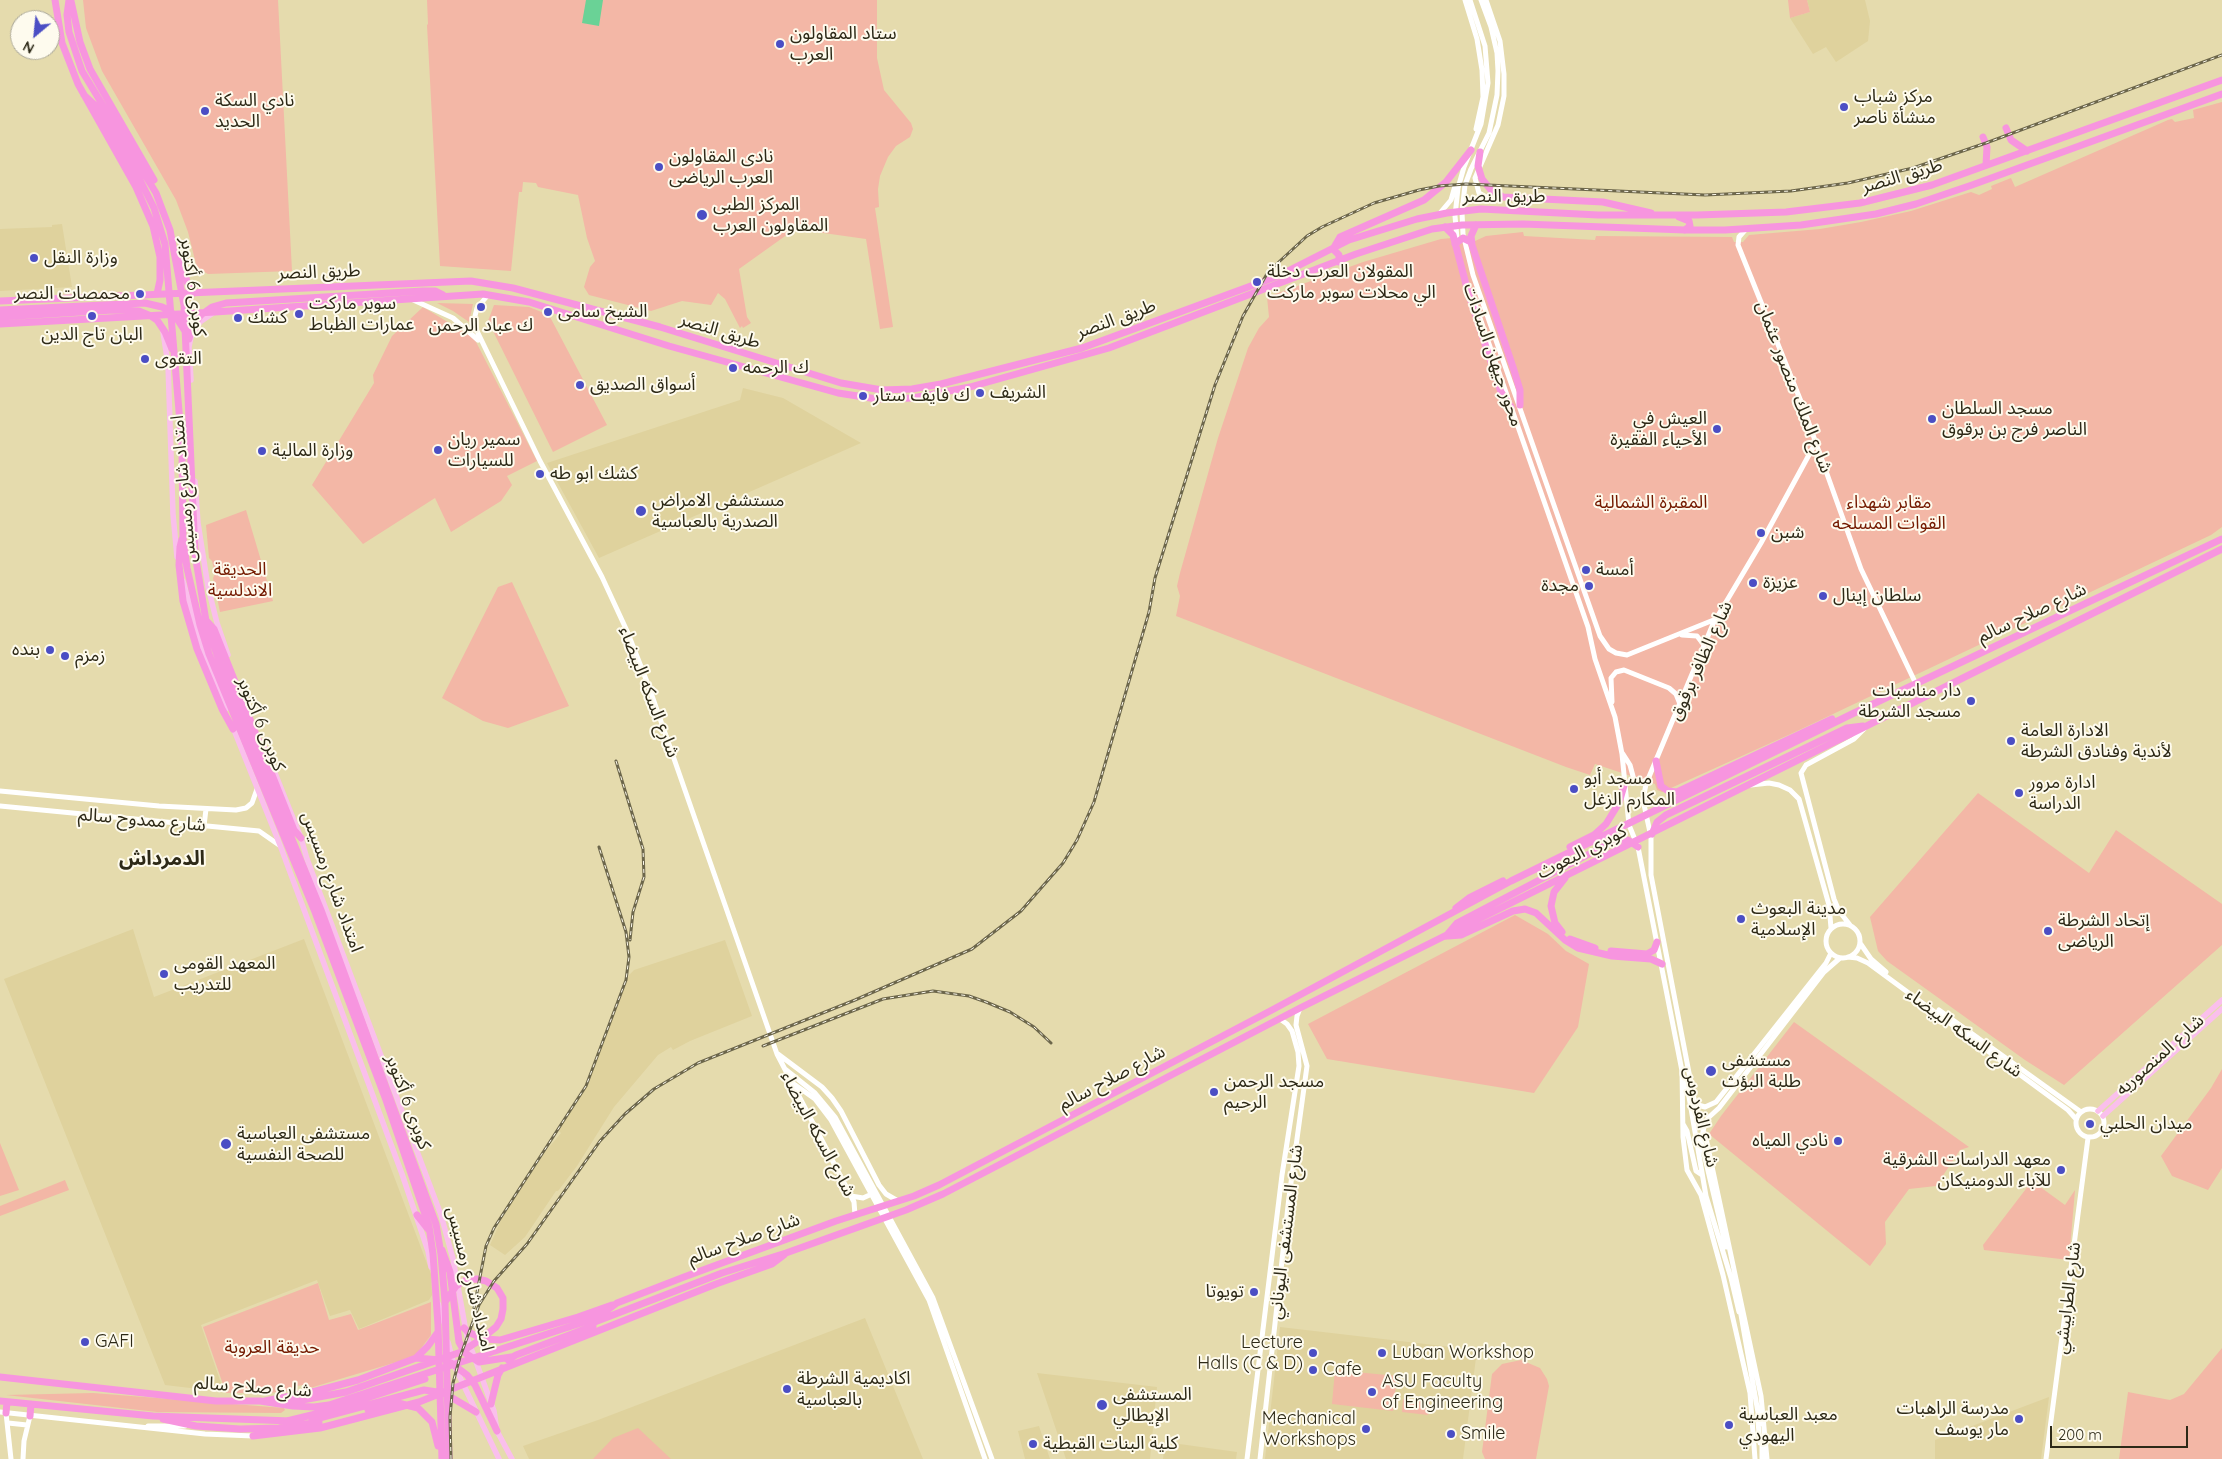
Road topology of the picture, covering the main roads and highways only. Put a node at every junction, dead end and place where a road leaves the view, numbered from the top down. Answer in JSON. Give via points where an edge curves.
{"nodes":[{"id":1,"x":55,"y":0,"type":"edge"},
{"id":2,"x":70,"y":0,"type":"edge"},
{"id":3,"x":1465,"y":0,"type":"edge"},
{"id":4,"x":1470,"y":0,"type":"edge"},
{"id":5,"x":1481,"y":0,"type":"edge"},
{"id":6,"x":1486,"y":0,"type":"edge"},
{"id":7,"x":2222,"y":80,"type":"edge"},
{"id":8,"x":2222,"y":94,"type":"edge"},
{"id":9,"x":84,"y":95,"type":"junction"},
{"id":10,"x":2006,"y":128,"type":"dead end"},
{"id":11,"x":2082,"y":130,"type":"junction"},
{"id":12,"x":1984,"y":137,"type":"dead end"},
{"id":13,"x":2061,"y":138,"type":"junction"},
{"id":14,"x":2092,"y":141,"type":"junction"},
{"id":15,"x":2071,"y":149,"type":"junction"},
{"id":16,"x":1471,"y":150,"type":"junction"},
{"id":17,"x":2027,"y":151,"type":"junction"},
{"id":18,"x":1480,"y":152,"type":"junction"},
{"id":19,"x":1986,"y":165,"type":"junction"},
{"id":20,"x":1491,"y":200,"type":"dead end"},
{"id":21,"x":1759,"y":213,"type":"junction"},
{"id":22,"x":1438,"y":215,"type":"junction"},
{"id":23,"x":1661,"y":215,"type":"junction"},
{"id":24,"x":1676,"y":216,"type":"junction"},
{"id":25,"x":1476,"y":225,"type":"junction"},
{"id":26,"x":1445,"y":227,"type":"junction"},
{"id":27,"x":1764,"y":227,"type":"junction"},
{"id":28,"x":1746,"y":229,"type":"junction"},
{"id":29,"x":1685,"y":230,"type":"junction"},
{"id":30,"x":1349,"y":240,"type":"junction"},
{"id":31,"x":1471,"y":242,"type":"junction"},
{"id":32,"x":1455,"y":244,"type":"junction"},
{"id":33,"x":178,"y":247,"type":"junction"},
{"id":34,"x":1333,"y":249,"type":"junction"},
{"id":35,"x":159,"y":250,"type":"junction"},
{"id":36,"x":1356,"y":254,"type":"junction"},
{"id":37,"x":1339,"y":262,"type":"junction"},
{"id":38,"x":334,"y":286,"type":"junction"},
{"id":39,"x":282,"y":289,"type":"junction"},
{"id":40,"x":194,"y":293,"type":"junction"},
{"id":41,"x":156,"y":294,"type":"junction"},
{"id":42,"x":489,"y":294,"type":"junction"},
{"id":43,"x":446,"y":296,"type":"junction"},
{"id":44,"x":74,"y":298,"type":"junction"},
{"id":45,"x":409,"y":298,"type":"junction"},
{"id":46,"x":3,"y":301,"type":"edge"},
{"id":47,"x":331,"y":304,"type":"junction"},
{"id":48,"x":289,"y":307,"type":"junction"},
{"id":49,"x":0,"y":310,"type":"edge"},
{"id":50,"x":214,"y":312,"type":"junction"},
{"id":51,"x":154,"y":316,"type":"junction"},
{"id":52,"x":0,"y":317,"type":"edge"},
{"id":53,"x":76,"y":320,"type":"junction"},
{"id":54,"x":8,"y":323,"type":"junction"},
{"id":55,"x":0,"y":324,"type":"edge"},
{"id":56,"x":660,"y":327,"type":"junction"},
{"id":57,"x":186,"y":332,"type":"junction"},
{"id":58,"x":685,"y":335,"type":"junction"},
{"id":59,"x":655,"y":342,"type":"junction"},
{"id":60,"x":483,"y":346,"type":"junction"},
{"id":61,"x":683,"y":350,"type":"junction"},
{"id":62,"x":186,"y":352,"type":"junction"},
{"id":63,"x":176,"y":360,"type":"junction"},
{"id":64,"x":190,"y":362,"type":"junction"},
{"id":65,"x":168,"y":364,"type":"junction"},
{"id":66,"x":1520,"y":406,"type":"junction"},
{"id":67,"x":1511,"y":407,"type":"junction"},
{"id":68,"x":1816,"y":442,"type":"junction"},
{"id":69,"x":183,"y":537,"type":"junction"},
{"id":70,"x":2222,"y":539,"type":"edge"},
{"id":71,"x":2222,"y":549,"type":"edge"},
{"id":72,"x":204,"y":618,"type":"junction"},
{"id":73,"x":1716,"y":619,"type":"junction"},
{"id":74,"x":1674,"y":636,"type":"junction"},
{"id":75,"x":1704,"y":645,"type":"junction"},
{"id":76,"x":1916,"y":684,"type":"junction"},
{"id":77,"x":1611,"y":704,"type":"junction"},
{"id":78,"x":1680,"y":705,"type":"junction"},
{"id":79,"x":1854,"y":713,"type":"junction"},
{"id":80,"x":1865,"y":726,"type":"junction"},
{"id":81,"x":234,"y":729,"type":"junction"},
{"id":82,"x":1622,"y":754,"type":"junction"},
{"id":83,"x":1656,"y":761,"type":"junction"},
{"id":84,"x":1648,"y":779,"type":"junction"},
{"id":85,"x":1626,"y":782,"type":"junction"},
{"id":86,"x":1747,"y":786,"type":"junction"},
{"id":87,"x":258,"y":789,"type":"junction"},
{"id":88,"x":0,"y":791,"type":"edge"},
{"id":89,"x":1674,"y":792,"type":"junction"},
{"id":90,"x":0,"y":806,"type":"edge"},
{"id":91,"x":206,"y":809,"type":"junction"},
{"id":92,"x":1666,"y":815,"type":"junction"},
{"id":93,"x":1606,"y":824,"type":"junction"},
{"id":94,"x":204,"y":826,"type":"junction"},
{"id":95,"x":1651,"y":837,"type":"junction"},
{"id":96,"x":301,"y":838,"type":"junction"},
{"id":97,"x":1616,"y":840,"type":"junction"},
{"id":98,"x":280,"y":845,"type":"junction"},
{"id":99,"x":1638,"y":847,"type":"junction"},
{"id":100,"x":1567,"y":876,"type":"junction"},
{"id":101,"x":1449,"y":916,"type":"junction"},
{"id":102,"x":1850,"y":925,"type":"junction"},
{"id":103,"x":1831,"y":928,"type":"junction"},
{"id":104,"x":1446,"y":936,"type":"junction"},
{"id":105,"x":1657,"y":942,"type":"junction"},
{"id":106,"x":1860,"y":943,"type":"junction"},
{"id":107,"x":1831,"y":953,"type":"junction"},
{"id":108,"x":1848,"y":957,"type":"junction"},
{"id":109,"x":1840,"y":958,"type":"junction"},
{"id":110,"x":1662,"y":964,"type":"junction"},
{"id":111,"x":2222,"y":1001,"type":"edge"},
{"id":112,"x":1300,"y":1008,"type":"junction"},
{"id":113,"x":2222,"y":1010,"type":"edge"},
{"id":114,"x":1280,"y":1019,"type":"junction"},
{"id":115,"x":369,"y":1024,"type":"junction"},
{"id":116,"x":348,"y":1027,"type":"junction"},
{"id":117,"x":777,"y":1054,"type":"junction"},
{"id":118,"x":783,"y":1067,"type":"junction"},
{"id":119,"x":1682,"y":1075,"type":"junction"},
{"id":120,"x":2141,"y":1076,"type":"junction"},
{"id":121,"x":790,"y":1081,"type":"junction"},
{"id":122,"x":1695,"y":1104,"type":"junction"},
{"id":123,"x":2081,"y":1112,"type":"junction"},
{"id":124,"x":2100,"y":1113,"type":"junction"},
{"id":125,"x":2076,"y":1119,"type":"junction"},
{"id":126,"x":1682,"y":1124,"type":"junction"},
{"id":127,"x":407,"y":1127,"type":"junction"},
{"id":128,"x":1703,"y":1131,"type":"junction"},
{"id":129,"x":387,"y":1133,"type":"junction"},
{"id":130,"x":2088,"y":1138,"type":"junction"},
{"id":131,"x":1710,"y":1169,"type":"junction"},
{"id":132,"x":862,"y":1172,"type":"junction"},
{"id":133,"x":880,"y":1187,"type":"junction"},
{"id":134,"x":851,"y":1196,"type":"junction"},
{"id":135,"x":898,"y":1201,"type":"junction"},
{"id":136,"x":855,"y":1214,"type":"junction"},
{"id":137,"x":417,"y":1215,"type":"junction"},
{"id":138,"x":786,"y":1252,"type":"junction"},
{"id":139,"x":445,"y":1302,"type":"junction"},
{"id":140,"x":617,"y":1303,"type":"junction"},
{"id":141,"x":934,"y":1305,"type":"junction"},
{"id":142,"x":599,"y":1321,"type":"junction"},
{"id":143,"x":444,"y":1323,"type":"junction"},
{"id":144,"x":581,"y":1324,"type":"junction"},
{"id":145,"x":464,"y":1328,"type":"junction"},
{"id":146,"x":500,"y":1340,"type":"junction"},
{"id":147,"x":511,"y":1357,"type":"junction"},
{"id":148,"x":412,"y":1360,"type":"junction"},
{"id":149,"x":475,"y":1361,"type":"junction"},
{"id":150,"x":454,"y":1365,"type":"junction"},
{"id":151,"x":0,"y":1377,"type":"edge"},
{"id":152,"x":414,"y":1392,"type":"junction"},
{"id":153,"x":260,"y":1401,"type":"junction"},
{"id":154,"x":4,"y":1402,"type":"edge"},
{"id":155,"x":31,"y":1404,"type":"junction"},
{"id":156,"x":273,"y":1404,"type":"junction"},
{"id":157,"x":491,"y":1404,"type":"junction"},
{"id":158,"x":476,"y":1412,"type":"junction"},
{"id":159,"x":3,"y":1413,"type":"edge"},
{"id":160,"x":30,"y":1416,"type":"junction"},
{"id":161,"x":154,"y":1416,"type":"junction"},
{"id":162,"x":287,"y":1421,"type":"junction"},
{"id":163,"x":8,"y":1424,"type":"junction"},
{"id":164,"x":27,"y":1425,"type":"junction"},
{"id":165,"x":196,"y":1426,"type":"junction"},
{"id":166,"x":138,"y":1428,"type":"junction"},
{"id":167,"x":497,"y":1432,"type":"junction"},
{"id":168,"x":253,"y":1436,"type":"joint"},
{"id":169,"x":442,"y":1456,"type":"edge"},
{"id":170,"x":11,"y":1459,"type":"edge"},
{"id":171,"x":23,"y":1459,"type":"edge"},
{"id":172,"x":449,"y":1459,"type":"edge"},
{"id":173,"x":499,"y":1459,"type":"edge"},
{"id":174,"x":512,"y":1459,"type":"edge"},
{"id":175,"x":985,"y":1459,"type":"edge"},
{"id":176,"x":992,"y":1459,"type":"edge"},
{"id":177,"x":1248,"y":1459,"type":"edge"},
{"id":178,"x":1260,"y":1459,"type":"edge"},
{"id":179,"x":1755,"y":1459,"type":"edge"},
{"id":180,"x":1761,"y":1459,"type":"edge"},
{"id":181,"x":1767,"y":1459,"type":"edge"},
{"id":182,"x":2046,"y":1459,"type":"edge"}],
"edges":[{"from":1,"to":9,"type":"highway","via":[[64,48]]},
{"from":2,"to":33,"type":"highway","via":[[90,69],[162,196]]},
{"from":2,"to":57,"type":"highway","name":"كوبرى 6 أكتوبر","via":[[67,15],[76,56],[160,200],[182,287]]},
{"from":3,"to":22,"type":"main road","via":[[1481,62],[1482,106],[1453,197]]},
{"from":4,"to":16,"type":"main road","name":"محور جيهان السادات","via":[[1482,35],[1488,74],[1482,124]]},
{"from":5,"to":18,"type":"main road","name":"محور جيهان السادات","via":[[1493,36],[1498,70],[1494,114]]},
{"from":6,"to":20,"type":"main road","via":[[1500,40],[1504,74],[1498,125],[1475,178],[1478,192]]},
{"from":7,"to":11,"type":"highway","name":"طريق النصر"},
{"from":8,"to":14,"type":"highway","name":"طريق النصر"},
{"from":9,"to":35,"type":"highway","via":[[148,212]]},
{"from":9,"to":63,"type":"highway","name":"كوبرى 6 أكتوبر","via":[[96,107],[149,195],[163,233]]},
{"from":10,"to":17,"type":"highway","via":[[2011,140]]},
{"from":11,"to":13,"type":"highway","name":"طريق النصر"},
{"from":11,"to":14,"type":"highway","via":[[2084,139]]},
{"from":12,"to":19,"type":"highway","via":[[1988,147]]},
{"from":13,"to":15,"type":"highway","via":[[2070,140]]},
{"from":13,"to":17,"type":"highway","name":"طريق النصر"},
{"from":14,"to":15,"type":"highway","name":"طريق النصر"},
{"from":15,"to":27,"type":"highway","name":"طريق النصر","via":[[1916,204],[1801,225]]},
{"from":16,"to":34,"type":"highway","via":[[1446,182],[1424,200],[1345,233],[1337,239]]},
{"from":16,"to":67,"type":"main road","name":"محور جيهان السادات","via":[[1456,198],[1456,235],[1465,275]]},
{"from":17,"to":19,"type":"highway","name":"طريق النصر"},
{"from":18,"to":23,"type":"highway","via":[[1478,166],[1482,179],[1503,197],[1603,202]]},
{"from":18,"to":66,"type":"main road","name":"محور جيهان السادات","via":[[1465,185],[1463,234],[1473,275]]},
{"from":19,"to":21,"type":"highway","name":"طريق النصر","via":[[1884,198],[1828,208]]},
{"from":21,"to":24,"type":"highway","name":"طريق النصر"},
{"from":21,"to":27,"type":"highway","via":[[1757,222]]},
{"from":22,"to":23,"type":"highway","name":"طريق النصر","via":[[1489,209]]},
{"from":22,"to":30,"type":"highway","name":"طريق النصر"},
{"from":23,"to":24,"type":"highway","name":"طريق النصر"},
{"from":24,"to":29,"type":"highway","via":[[1689,221],[1690,226]]},
{"from":25,"to":26,"type":"highway","name":"طريق النصر"},
{"from":25,"to":29,"type":"highway","name":"طريق النصر"},
{"from":25,"to":31,"type":"highway"},
{"from":26,"to":32,"type":"highway","via":[[1453,235]]},
{"from":26,"to":36,"type":"highway","name":"طريق النصر"},
{"from":27,"to":28,"type":"highway","name":"طريق النصر"},
{"from":28,"to":29,"type":"highway","name":"طريق النصر"},
{"from":28,"to":68,"type":"main road","name":"شارع الملك منصور عثمان","via":[[1739,237],[1738,245]]},
{"from":30,"to":34,"type":"highway","name":"طريق النصر"},
{"from":30,"to":36,"type":"highway"},
{"from":31,"to":32,"type":"highway","via":[[1463,238]]},
{"from":31,"to":66,"type":"highway","via":[[1520,387]]},
{"from":32,"to":67,"type":"highway","via":[[1502,394]]},
{"from":33,"to":35,"type":"highway","via":[[170,254]]},
{"from":33,"to":40,"type":"highway","via":[[187,282]]},
{"from":34,"to":37,"type":"highway","via":[[1339,256]]},
{"from":34,"to":58,"type":"highway","name":"طريق النصر","via":[[1278,276],[1082,348],[912,390],[882,390],[841,383]]},
{"from":35,"to":41,"type":"highway","via":[[160,274]]},
{"from":36,"to":37,"type":"highway","name":"طريق النصر"},
{"from":37,"to":61,"type":"highway","name":"طريق النصر","via":[[1109,348],[1040,369],[923,397],[886,399],[849,395]]},
{"from":38,"to":39,"type":"highway","name":"طريق النصر"},
{"from":38,"to":47,"type":"highway","via":[[326,294]]},
{"from":38,"to":56,"type":"highway","name":"طريق النصر","via":[[455,281],[485,283],[540,294]]},
{"from":39,"to":40,"type":"highway","name":"طريق النصر"},
{"from":39,"to":48,"type":"highway","via":[[294,296]]},
{"from":40,"to":41,"type":"highway","name":"طريق النصر"},
{"from":41,"to":44,"type":"highway","name":"طريق النصر"},
{"from":42,"to":43,"type":"highway","name":"طريق النصر"},
{"from":42,"to":59,"type":"highway","name":"طريق النصر","via":[[529,302]]},
{"from":42,"to":60,"type":"main road","name":"شارع السكه البيضاء","via":[[479,304],[475,316]]},
{"from":43,"to":45,"type":"highway","name":"طريق النصر"},
{"from":43,"to":62,"type":"highway","via":[[422,291],[219,304],[196,321]]},
{"from":44,"to":46,"type":"highway","name":"طريق النصر"},
{"from":44,"to":53,"type":"highway","via":[[68,308]]},
{"from":45,"to":47,"type":"highway","name":"طريق النصر"},
{"from":45,"to":60,"type":"main road","name":"شارع السكه البيضاء","via":[[453,318]]},
{"from":46,"to":54,"type":"highway","via":[[13,304],[16,311],[15,319]]},
{"from":47,"to":48,"type":"highway","name":"طريق النصر"},
{"from":48,"to":50,"type":"highway","name":"طريق النصر"},
{"from":49,"to":57,"type":"highway","via":[[145,303],[170,311]]},
{"from":50,"to":51,"type":"highway","name":"طريق النصر"},
{"from":50,"to":64,"type":"main road","name":"امتداد شارع رمسيس","via":[[195,329],[189,347]]},
{"from":51,"to":53,"type":"highway","name":"طريق النصر"},
{"from":51,"to":65,"type":"main road","name":"امتداد شارع رمسيس","via":[[161,323]]},
{"from":52,"to":63,"type":"highway","via":[[113,310],[146,313],[161,326]]},
{"from":53,"to":54,"type":"highway","name":"طريق النصر"},
{"from":54,"to":55,"type":"highway","name":"طريق النصر"},
{"from":56,"to":58,"type":"highway","name":"طريق النصر"},
{"from":56,"to":59,"type":"highway","via":[[661,336]]},
{"from":57,"to":62,"type":"highway","name":"كوبرى 6 أكتوبر"},
{"from":58,"to":61,"type":"highway","via":[[680,342]]},
{"from":59,"to":61,"type":"highway","name":"طريق النصر"},
{"from":60,"to":117,"type":"main road","name":"شارع السكه البيضاء","via":[[627,631]]},
{"from":62,"to":72,"type":"highway","name":"كوبرى 6 أكتوبر","via":[[195,554]]},
{"from":63,"to":69,"type":"highway","name":"كوبرى 6 أكتوبر","via":[[182,446]]},
{"from":64,"to":65,"type":"main road"},
{"from":64,"to":96,"type":"main road","name":"امتداد شارع رمسيس","via":[[198,523],[212,609]]},
{"from":65,"to":81,"type":"main road","name":"امتداد شارع رمسيس","via":[[177,554],[200,642]]},
{"from":66,"to":74,"type":"main road","name":"محور جيهان السادات","via":[[1600,636],[1609,650],[1624,655],[1634,653]]},
{"from":67,"to":77,"type":"main road","name":"محور جيهان السادات","via":[[1588,627]]},
{"from":68,"to":73,"type":"main road","name":"شارع الظافر برقوق"},
{"from":68,"to":76,"type":"main road","name":"شارع الملك منصور عثمان","via":[[1861,569]]},
{"from":69,"to":81,"type":"highway","via":[[179,551],[183,602],[198,650],[222,709]]},
{"from":69,"to":169,"type":"highway","name":"كوبرى 6 أكتوبر","via":[[193,597],[209,654],[315,912],[425,1211],[433,1254],[438,1325]]},
{"from":70,"to":76,"type":"highway","name":"شارع صلاح سالم"},
{"from":71,"to":80,"type":"highway","name":"شارع صلاح سالم"},
{"from":72,"to":96,"type":"highway","via":[[214,629],[246,716],[294,830]]},
{"from":72,"to":139,"type":"highway","name":"كوبرى 6 أكتوبر","via":[[321,910],[431,1209],[441,1254]]},
{"from":73,"to":74,"type":"main road"},
{"from":73,"to":75,"type":"main road","name":"شارع الظافر برقوق"},
{"from":74,"to":75,"type":"main road","via":[[1694,635]]},
{"from":75,"to":78,"type":"main road","name":"شارع الظافر برقوق"},
{"from":76,"to":79,"type":"highway","name":"شارع صلاح سالم"},
{"from":77,"to":78,"type":"main road","via":[[1612,678],[1616,672],[1624,670],[1669,688],[1678,697]]},
{"from":77,"to":82,"type":"main road"},
{"from":78,"to":83,"type":"main road","name":"شارع الظافر برقوق"},
{"from":79,"to":89,"type":"highway","via":[[1842,714]]},
{"from":79,"to":101,"type":"highway","name":"كوبري البعوث","via":[[1511,882]]},
{"from":80,"to":86,"type":"highway","name":"كوبري البعوث"},
{"from":80,"to":92,"type":"highway","via":[[1847,728]]},
{"from":80,"to":102,"type":"main road","via":[[1854,739],[1806,764],[1801,773],[1834,899]]},
{"from":81,"to":87,"type":"main road","name":"امتداد شارع رمسيس"},
{"from":82,"to":84,"type":"main road","via":[[1634,780],[1642,782]]},
{"from":82,"to":85,"type":"main road","name":"شارع الفردوس"},
{"from":83,"to":84,"type":"main road","name":"شارع الظافر برقوق"},
{"from":83,"to":89,"type":"highway","via":[[1661,786]]},
{"from":84,"to":95,"type":"main road","name":"شارع الظافر برقوق","via":[[1643,806]]},
{"from":85,"to":93,"type":"highway","via":[[1619,803]]},
{"from":85,"to":99,"type":"main road","name":"شارع الفردوس","via":[[1628,816]]},
{"from":86,"to":100,"type":"highway","name":"كوبري البعوث"},
{"from":86,"to":103,"type":"main road","via":[[1770,783],[1788,788],[1799,799],[1829,905]]},
{"from":87,"to":91,"type":"main road","name":"شارع ممدوح سالم","via":[[255,799],[246,808]]},
{"from":87,"to":98,"type":"main road","name":"امتداد شارع رمسيس"},
{"from":88,"to":91,"type":"main road","name":"شارع ممدوح سالم"},
{"from":89,"to":92,"type":"highway","via":[[1660,806]]},
{"from":90,"to":94,"type":"main road","name":"شارع ممدوح سالم"},
{"from":91,"to":94,"type":"main road"},
{"from":92,"to":95,"type":"highway","via":[[1657,822]]},
{"from":93,"to":97,"type":"highway","via":[[1614,830]]},
{"from":93,"to":101,"type":"highway","via":[[1594,835],[1469,898]]},
{"from":94,"to":98,"type":"main road","name":"شارع ممدوح سالم","via":[[259,831]]},
{"from":95,"to":122,"type":"main road","name":"شارع الفردوس","via":[[1651,875]]},
{"from":96,"to":115,"type":"main road","name":"امتداد شارع رمسيس"},
{"from":97,"to":99,"type":"highway","via":[[1628,840]]},
{"from":97,"to":104,"type":"highway","via":[[1457,923]]},
{"from":98,"to":116,"type":"main road","name":"امتداد شارع رمسيس"},
{"from":99,"to":105,"type":"main road","name":"شارع الفردوس"},
{"from":100,"to":104,"type":"highway","name":"كوبري البعوث"},
{"from":100,"to":105,"type":"highway","via":[[1551,901],[1555,923],[1566,935],[1578,943],[1621,952],[1649,953]]},
{"from":101,"to":135,"type":"highway","name":"شارع صلاح سالم","via":[[939,1185]]},
{"from":102,"to":103,"type":"main road","via":[[1840,924]]},
{"from":102,"to":106,"type":"main road","via":[[1858,932]]},
{"from":103,"to":107,"type":"main road","via":[[1826,938]]},
{"from":104,"to":110,"type":"highway","via":[[1461,935],[1513,911],[1525,909],[1536,913],[1578,948],[1612,956],[1651,959]]},
{"from":104,"to":112,"type":"highway","name":"شارع صلاح سالم"},
{"from":105,"to":110,"type":"main road","name":"شارع الفردوس"},
{"from":106,"to":108,"type":"main road","via":[[1856,952]]},
{"from":106,"to":123,"type":"main road","name":"شارع السكه البيضاء","via":[[1886,972]]},
{"from":107,"to":109,"type":"main road"},
{"from":107,"to":122,"type":"main road","via":[[1716,1102],[1705,1107]]},
{"from":108,"to":109,"type":"main road"},
{"from":108,"to":125,"type":"main road","name":"شارع السكه البيضاء","via":[[1868,963]]},
{"from":109,"to":128,"type":"main road","via":[[1824,972],[1708,1118]]},
{"from":110,"to":119,"type":"main road","name":"شارع الفردوس"},
{"from":111,"to":120,"type":"main road","name":"شارع المنصوريه"},
{"from":112,"to":114,"type":"highway","name":"شارع صلاح سالم"},
{"from":112,"to":178,"type":"main road","name":"شارع المستشفى اليوناني","via":[[1296,1026],[1307,1066]]},
{"from":113,"to":120,"type":"main road","name":"شارع المنصوريه"},
{"from":114,"to":138,"type":"highway","name":"شارع صلاح سالم","via":[[943,1194]]},
{"from":114,"to":177,"type":"main road","name":"شارع المستشفى اليوناني","via":[[1292,1031],[1299,1066]]},
{"from":115,"to":116,"type":"main road","via":[[361,1031]]},
{"from":115,"to":127,"type":"main road","name":"امتداد شارع رمسيس"},
{"from":116,"to":129,"type":"main road","name":"امتداد شارع رمسيس"},
{"from":117,"to":118,"type":"main road","name":"شارع السكه البيضاء"},
{"from":117,"to":133,"type":"main road","name":"شارع السكه البيضاء","via":[[822,1087],[837,1104]]},
{"from":118,"to":121,"type":"main road","name":"شارع السكه البيضاء"},
{"from":118,"to":132,"type":"main road","via":[[828,1106]]},
{"from":119,"to":126,"type":"main road","name":"شارع الفردوس"},
{"from":119,"to":180,"type":"main road","via":[[1688,1091],[1700,1168],[1736,1299],[1755,1402]]},
{"from":120,"to":124,"type":"main road","name":"شارع المنصوريه"},
{"from":121,"to":132,"type":"main road","via":[[809,1094],[826,1112]]},
{"from":121,"to":134,"type":"main road","name":"شارع السكه البيضاء"},
{"from":122,"to":128,"type":"main road","name":"شارع الفردوس"},
{"from":123,"to":124,"type":"main road","via":[[2087,1109]]},
{"from":123,"to":125,"type":"main road"},
{"from":124,"to":130,"type":"main road","via":[[2105,1123],[2103,1131]]},
{"from":125,"to":130,"type":"main road","via":[[2078,1131]]},
{"from":126,"to":131,"type":"main road","via":[[1687,1131],[1696,1171],[1703,1175]]},
{"from":126,"to":179,"type":"main road","name":"شارع الفردوس","via":[[1687,1170],[1701,1195],[1750,1393]]},
{"from":127,"to":129,"type":"main road","via":[[394,1119]]},
{"from":127,"to":145,"type":"main road","name":"امتداد شارع رمسيس","via":[[449,1241]]},
{"from":128,"to":131,"type":"main road","name":"شارع الفردوس"},
{"from":129,"to":137,"type":"main road","name":"امتداد شارع رمسيس"},
{"from":130,"to":182,"type":"main road","name":"شارع الطرابيشي"},
{"from":131,"to":180,"type":"main road","via":[[1757,1401]]},
{"from":131,"to":181,"type":"main road","name":"شارع الفردوس","via":[[1762,1396]]},
{"from":132,"to":141,"type":"main road"},
{"from":133,"to":134,"type":"main road","via":[[867,1197]]},
{"from":133,"to":135,"type":"main road","name":"شارع السكه البيضاء"},
{"from":134,"to":136,"type":"main road","name":"شارع السكه البيضاء"},
{"from":135,"to":136,"type":"highway","name":"شارع صلاح سالم"},
{"from":136,"to":140,"type":"highway","name":"شارع صلاح سالم"},
{"from":137,"to":143,"type":"main road","name":"امتداد شارع رمسيس"},
{"from":137,"to":149,"type":"highway","via":[[446,1257],[459,1342]]},
{"from":138,"to":142,"type":"highway","name":"شارع صلاح سالم"},
{"from":138,"to":168,"type":"highway","via":[[772,1264],[414,1403],[320,1428]]},
{"from":139,"to":156,"type":"highway","via":[[456,1286],[466,1280],[477,1279],[493,1285],[504,1303],[496,1327],[471,1347],[346,1392]]},
{"from":139,"to":172,"type":"highway","name":"كوبرى 6 أكتوبر"},
{"from":140,"to":144,"type":"highway","name":"شارع صلاح سالم"},
{"from":140,"to":146,"type":"highway"},
{"from":141,"to":175,"type":"main road"},
{"from":141,"to":176,"type":"main road"},
{"from":142,"to":144,"type":"highway","name":"شارع صلاح سالم"},
{"from":142,"to":147,"type":"highway","via":[[584,1331]]},
{"from":143,"to":148,"type":"highway","via":[[428,1346]]},
{"from":143,"to":150,"type":"main road","name":"امتداد شارع رمسيس"},
{"from":144,"to":156,"type":"highway","name":"شارع صلاح سالم","via":[[329,1405]]},
{"from":144,"to":162,"type":"highway","name":"شارع صلاح سالم","via":[[333,1409]]},
{"from":145,"to":146,"type":"highway","via":[[484,1339]]},
{"from":145,"to":149,"type":"main road","name":"امتداد شارع رمسيس"},
{"from":146,"to":147,"type":"highway","via":[[501,1353]]},
{"from":147,"to":149,"type":"highway"},
{"from":147,"to":157,"type":"highway","via":[[498,1376]]},
{"from":148,"to":150,"type":"highway","via":[[431,1358]]},
{"from":148,"to":152,"type":"highway","via":[[416,1379]]},
{"from":148,"to":153,"type":"highway","via":[[329,1388]]},
{"from":149,"to":157,"type":"main road","name":"امتداد شارع رمسيس"},
{"from":150,"to":158,"type":"main road","name":"امتداد شارع رمسيس"},
{"from":150,"to":167,"type":"highway","via":[[474,1385]]},
{"from":151,"to":153,"type":"highway","name":"شارع صلاح سالم","via":[[216,1401]]},
{"from":152,"to":158,"type":"highway","via":[[439,1391]]},
{"from":152,"to":162,"type":"highway","via":[[323,1418]]},
{"from":153,"to":156,"type":"highway","name":"شارع صلاح سالم"},
{"from":154,"to":155,"type":"highway","name":"شارع صلاح سالم"},
{"from":154,"to":159,"type":"highway"},
{"from":155,"to":160,"type":"highway"},
{"from":155,"to":161,"type":"highway","name":"شارع صلاح سالم"},
{"from":157,"to":167,"type":"main road","name":"امتداد شارع رمسيس"},
{"from":158,"to":173,"type":"main road","name":"امتداد شارع رمسيس"},
{"from":159,"to":160,"type":"main road"},
{"from":159,"to":163,"type":"main road"},
{"from":160,"to":164,"type":"main road"},
{"from":160,"to":166,"type":"main road"},
{"from":161,"to":162,"type":"highway","name":"شارع صلاح سالم"},
{"from":161,"to":165,"type":"highway"},
{"from":163,"to":164,"type":"main road"},
{"from":163,"to":170,"type":"main road"},
{"from":164,"to":171,"type":"main road"},
{"from":165,"to":166,"type":"main road"},
{"from":165,"to":169,"type":"highway","via":[[256,1429],[302,1425],[405,1403],[428,1416]]},
{"from":166,"to":168,"type":"main road"},
{"from":167,"to":174,"type":"main road","name":"امتداد شارع رمسيس"}]}
